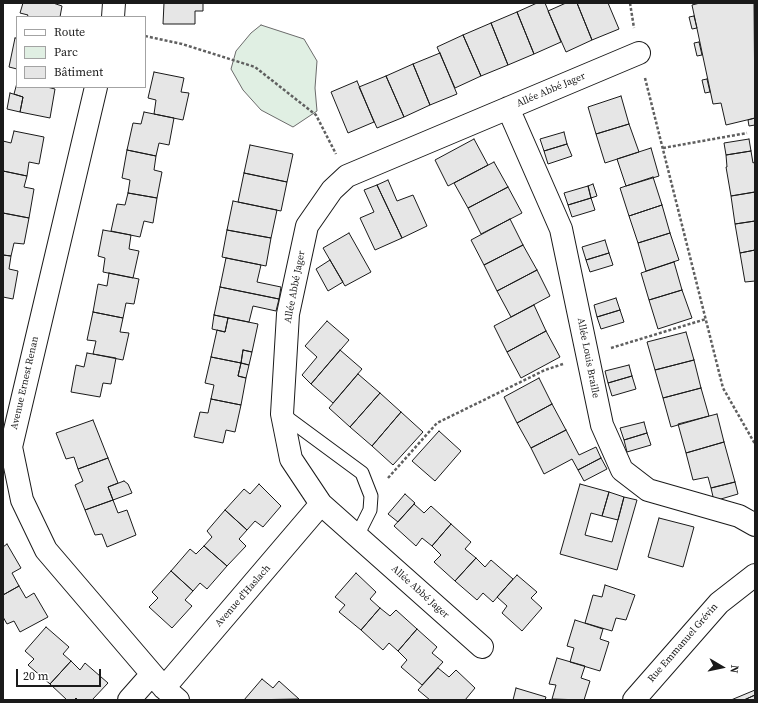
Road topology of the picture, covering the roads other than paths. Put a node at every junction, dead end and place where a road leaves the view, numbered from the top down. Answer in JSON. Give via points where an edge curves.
{"nodes":[{"id":1,"x":114,"y":3,"type":"edge"},
{"id":2,"x":112,"y":16,"type":"edge"},
{"id":3,"x":639,"y":53,"type":"road end"},
{"id":4,"x":96,"y":88,"type":"edge"},
{"id":5,"x":508,"y":108,"type":"junction"},
{"id":6,"x":282,"y":414,"type":"junction"},
{"id":7,"x":322,"y":504,"type":"junction"},
{"id":8,"x":755,"y":525,"type":"edge"},
{"id":9,"x":357,"y":536,"type":"junction"},
{"id":10,"x":755,"y":575,"type":"edge"},
{"id":11,"x":482,"y":647,"type":"dead end"},
{"id":12,"x":165,"y":687,"type":"edge"},
{"id":13,"x":129,"y":700,"type":"edge"},
{"id":14,"x":634,"y":700,"type":"edge"}],
"edges":[{"from":1,"to":2,"type":"street"},
{"from":3,"to":5,"type":"street","name":"Allée Abbé Jager"},
{"from":4,"to":12,"type":"street","name":"Avenue Ernest Renan","via":[[11,447],[22,500],[46,550]]},
{"from":5,"to":6,"type":"street","name":"Allée Abbé Jager","via":[[346,176],[332,190],[307,226],[288,314]]},
{"from":5,"to":8,"type":"street","name":"Allée Louis Braille","via":[[562,229],[602,425],[622,470],[648,490],[739,516]]},
{"from":6,"to":7,"type":"street","name":"Allée Abbé Jager","via":[[291,459]]},
{"from":6,"to":9,"type":"lane","via":[[362,473],[371,496],[370,510]]},
{"from":7,"to":9,"type":"street","name":"Allée Abbé Jager"},
{"from":7,"to":12,"type":"street","name":"Avenue d'Haslach"},
{"from":9,"to":11,"type":"street","name":"Allée Abbé Jager"},
{"from":10,"to":14,"type":"street","name":"Rue Emmanuel Grévin","via":[[719,602]]},
{"from":12,"to":13,"type":"street","name":"Avenue d'Haslach"}]}
